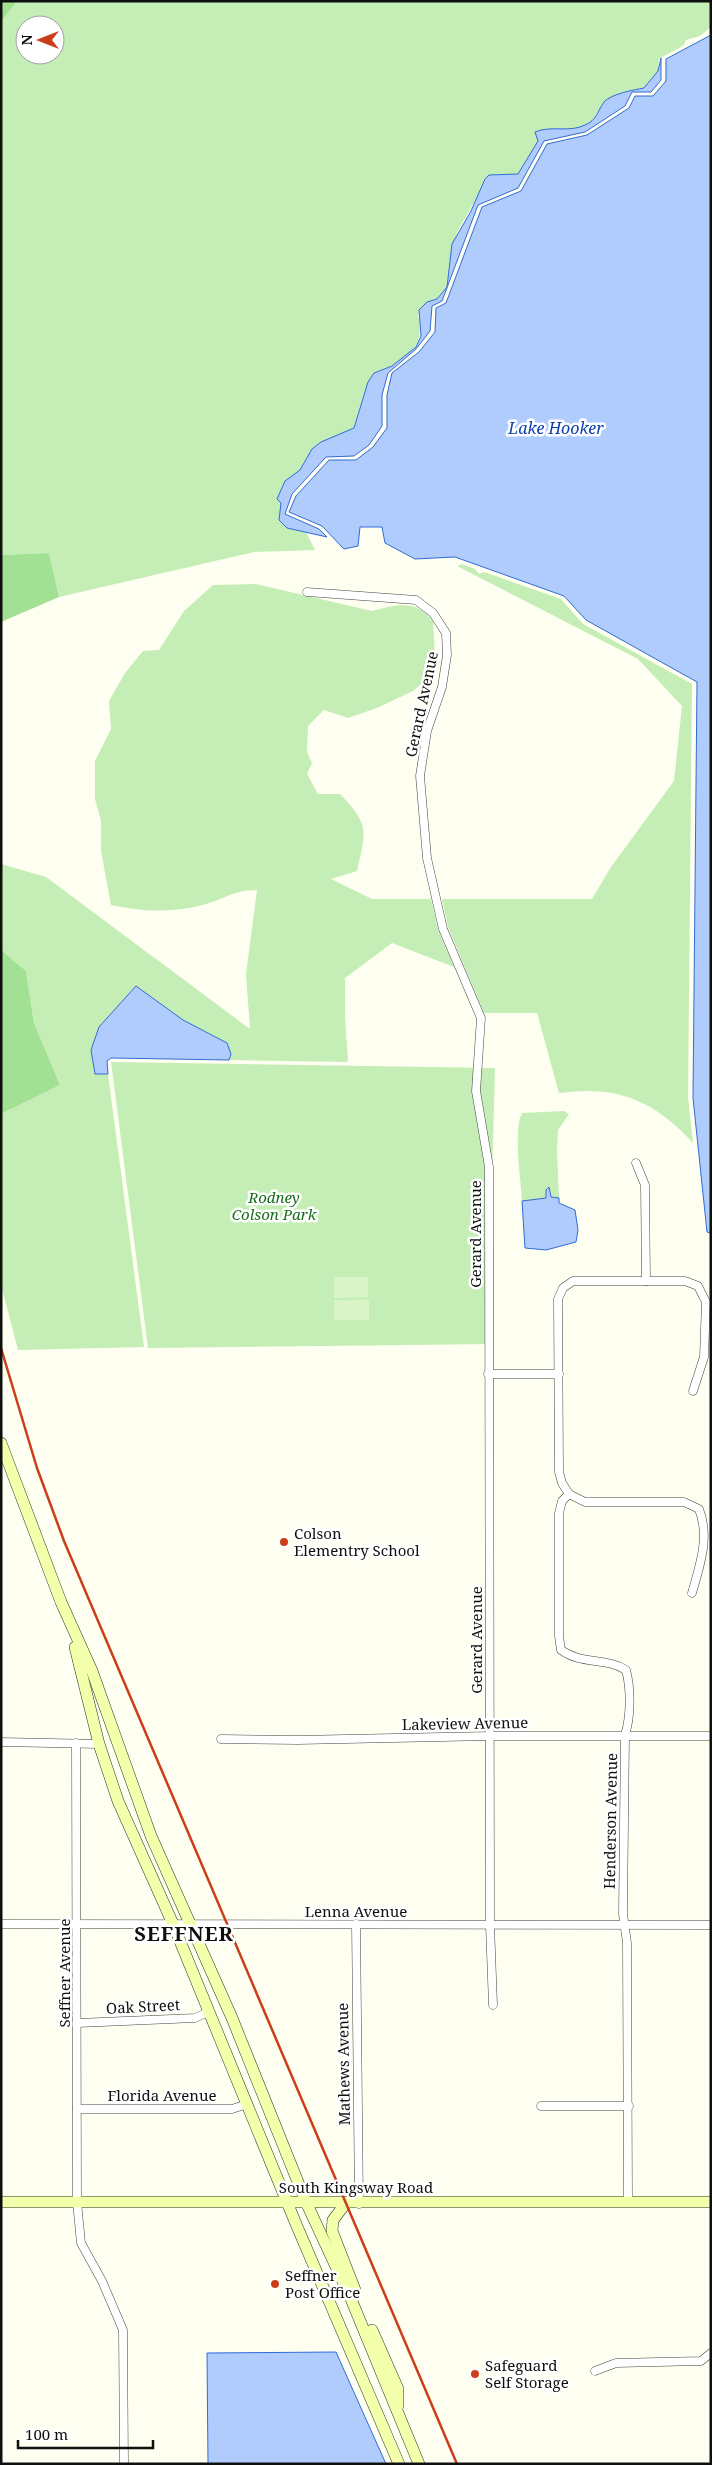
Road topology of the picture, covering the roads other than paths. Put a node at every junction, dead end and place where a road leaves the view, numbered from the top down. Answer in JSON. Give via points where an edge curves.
{"nodes":[{"id":1,"x":307,"y":592,"type":"dead end"},
{"id":2,"x":636,"y":1163,"type":"dead end"},
{"id":3,"x":646,"y":1281,"type":"junction"},
{"id":4,"x":488,"y":1374,"type":"junction"},
{"id":5,"x":558,"y":1374,"type":"junction"},
{"id":6,"x":693,"y":1391,"type":"dead end"},
{"id":7,"x":1,"y":1443,"type":"edge"},
{"id":8,"x":569,"y":1494,"type":"junction"},
{"id":9,"x":692,"y":1593,"type":"dead end"},
{"id":10,"x":61,"y":1602,"type":"junction"},
{"id":11,"x":625,"y":1735,"type":"junction"},
{"id":12,"x":490,"y":1736,"type":"junction"},
{"id":13,"x":711,"y":1736,"type":"edge"},
{"id":14,"x":221,"y":1739,"type":"dead end"},
{"id":15,"x":1,"y":1742,"type":"edge"},
{"id":16,"x":76,"y":1743,"type":"junction"},
{"id":17,"x":99,"y":1744,"type":"junction"},
{"id":18,"x":78,"y":1923,"type":"junction"},
{"id":19,"x":189,"y":1923,"type":"junction"},
{"id":20,"x":1,"y":1924,"type":"edge"},
{"id":21,"x":173,"y":1924,"type":"junction"},
{"id":22,"x":356,"y":1924,"type":"junction"},
{"id":23,"x":490,"y":1925,"type":"junction"},
{"id":24,"x":624,"y":1925,"type":"junction"},
{"id":25,"x":711,"y":1925,"type":"edge"},
{"id":26,"x":493,"y":2005,"type":"dead end"},
{"id":27,"x":208,"y":2012,"type":"junction"},
{"id":28,"x":78,"y":2023,"type":"junction"},
{"id":29,"x":247,"y":2104,"type":"junction"},
{"id":30,"x":541,"y":2106,"type":"dead end"},
{"id":31,"x":628,"y":2106,"type":"junction"},
{"id":32,"x":77,"y":2109,"type":"junction"},
{"id":33,"x":628,"y":2201,"type":"junction"},
{"id":34,"x":1,"y":2202,"type":"edge"},
{"id":35,"x":78,"y":2202,"type":"junction"},
{"id":36,"x":288,"y":2202,"type":"junction"},
{"id":37,"x":306,"y":2202,"type":"junction"},
{"id":38,"x":711,"y":2202,"type":"edge"},
{"id":39,"x":346,"y":2203,"type":"junction"},
{"id":40,"x":359,"y":2204,"type":"junction"},
{"id":41,"x":711,"y":2353,"type":"edge"},
{"id":42,"x":595,"y":2371,"type":"dead end"},
{"id":43,"x":398,"y":2413,"type":"junction"},
{"id":44,"x":124,"y":2464,"type":"edge"},
{"id":45,"x":399,"y":2464,"type":"edge"},
{"id":46,"x":419,"y":2464,"type":"edge"}],
"edges":[{"from":1,"to":4,"type":"street","name":"Gerard Avenue","via":[[416,600],[433,613],[446,633],[447,655],[442,687],[427,731],[420,776],[427,858],[443,929],[481,1018],[476,1091],[489,1167]]},
{"from":2,"to":3,"type":"street","via":[[645,1185]]},
{"from":3,"to":5,"type":"street","via":[[573,1281],[563,1288],[558,1299]]},
{"from":3,"to":6,"type":"street","via":[[685,1281],[698,1286],[706,1302],[704,1356]]},
{"from":4,"to":5,"type":"street"},
{"from":4,"to":12,"type":"street","name":"Gerard Avenue"},
{"from":5,"to":8,"type":"street","via":[[559,1472]]},
{"from":7,"to":10,"type":"main road"},
{"from":8,"to":9,"type":"street","via":[[586,1502],[684,1502],[699,1509],[705,1522],[703,1554]]},
{"from":8,"to":11,"type":"street","name":"Henderson Avenue","via":[[562,1501],[559,1513],[558,1636],[561,1650],[573,1658],[617,1664],[626,1670],[629,1680]]},
{"from":10,"to":17,"type":"main road"},
{"from":10,"to":19,"type":"main road","via":[[92,1671],[151,1836]]},
{"from":11,"to":12,"type":"street","name":"Lakeview Avenue"},
{"from":11,"to":13,"type":"street","name":"Lakeview Avenue"},
{"from":11,"to":24,"type":"street","name":"Henderson Avenue"},
{"from":12,"to":14,"type":"street","name":"Lakeview Avenue"},
{"from":12,"to":23,"type":"street","name":"Gerard Avenue"},
{"from":15,"to":16,"type":"street"},
{"from":16,"to":17,"type":"street"},
{"from":16,"to":18,"type":"street","name":"Seffner Avenue"},
{"from":17,"to":21,"type":"main road","via":[[118,1801]]},
{"from":18,"to":20,"type":"street","name":"Lenna Avenue"},
{"from":18,"to":21,"type":"street","name":"Lenna Avenue"},
{"from":18,"to":28,"type":"street","name":"Seffner Avenue"},
{"from":19,"to":21,"type":"street","name":"Lenna Avenue"},
{"from":19,"to":22,"type":"street","name":"Lenna Avenue"},
{"from":19,"to":37,"type":"main road","via":[[266,2099]]},
{"from":21,"to":27,"type":"main road"},
{"from":22,"to":23,"type":"street","name":"Lenna Avenue"},
{"from":22,"to":40,"type":"street","name":"Mathews Avenue"},
{"from":23,"to":24,"type":"street","name":"Lenna Avenue"},
{"from":23,"to":26,"type":"street","name":"Gerard Avenue"},
{"from":24,"to":25,"type":"street","name":"Lenna Avenue"},
{"from":24,"to":31,"type":"street","name":"Henderson Avenue","via":[[627,1943]]},
{"from":27,"to":28,"type":"street","name":"Oak Street","via":[[194,2018]]},
{"from":27,"to":29,"type":"main road"},
{"from":28,"to":32,"type":"street","name":"Seffner Avenue"},
{"from":29,"to":32,"type":"street","name":"Florida Avenue","via":[[232,2109]]},
{"from":29,"to":36,"type":"main road"},
{"from":30,"to":31,"type":"street"},
{"from":31,"to":33,"type":"street","name":"Henderson Avenue"},
{"from":32,"to":35,"type":"street","name":"Seffner Avenue"},
{"from":33,"to":38,"type":"main road","name":"South Kingsway Road"},
{"from":33,"to":40,"type":"main road","name":"South Kingsway Road"},
{"from":34,"to":35,"type":"main road","name":"South Kingsway Road"},
{"from":35,"to":36,"type":"main road","name":"South Kingsway Road"},
{"from":35,"to":44,"type":"street","name":"Seffner Avenue","via":[[81,2243],[123,2330]]},
{"from":36,"to":37,"type":"main road","name":"South Kingsway Road"},
{"from":36,"to":45,"type":"main road"},
{"from":37,"to":39,"type":"main road","name":"South Kingsway Road"},
{"from":37,"to":43,"type":"main road","via":[[351,2298]]},
{"from":39,"to":40,"type":"main road","name":"South Kingsway Road"},
{"from":39,"to":43,"type":"main road","via":[[334,2220],[333,2238],[398,2389]]},
{"from":41,"to":42,"type":"street","via":[[701,2361],[616,2363]]},
{"from":43,"to":46,"type":"main road"}]}
